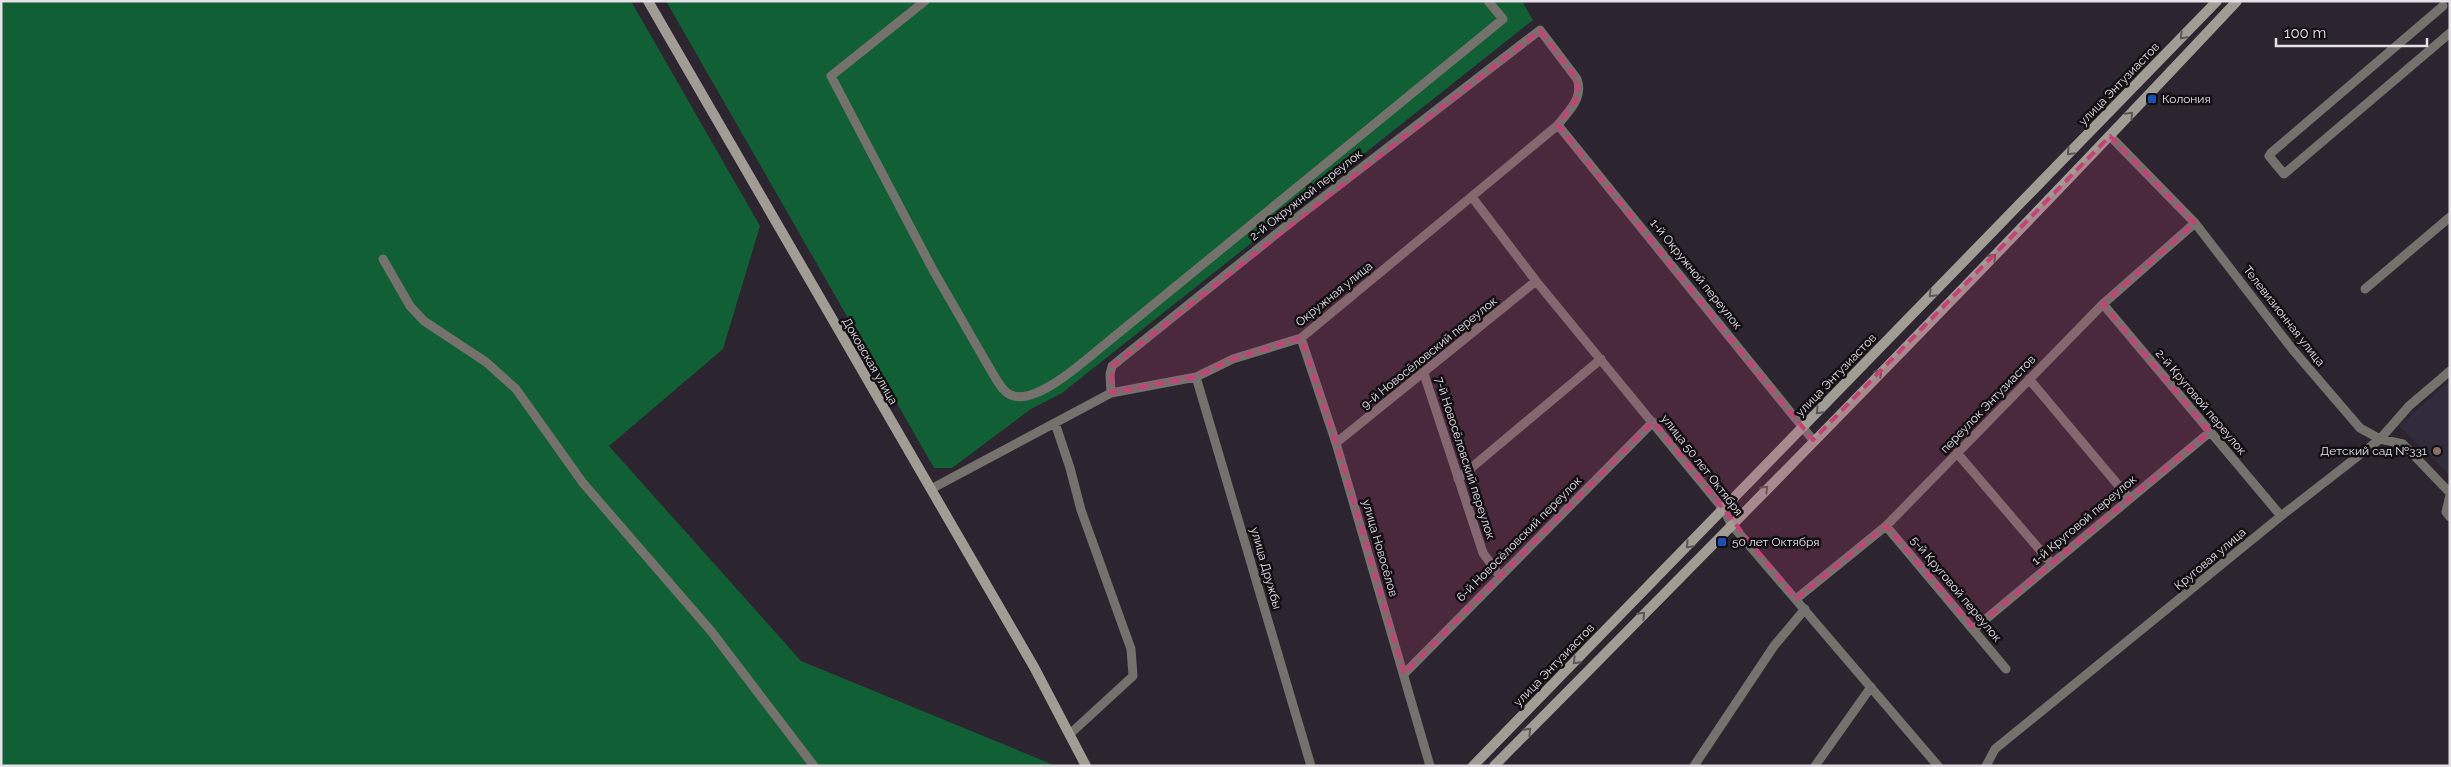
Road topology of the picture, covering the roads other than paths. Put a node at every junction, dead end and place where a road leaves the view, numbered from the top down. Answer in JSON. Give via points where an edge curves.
{"nodes":[{"id":1,"x":648,"y":1,"type":"edge"},
{"id":2,"x":925,"y":1,"type":"edge"},
{"id":3,"x":1488,"y":1,"type":"edge"},
{"id":4,"x":2217,"y":1,"type":"edge"},
{"id":5,"x":2237,"y":1,"type":"edge"},
{"id":6,"x":2444,"y":7,"type":"edge"},
{"id":7,"x":1540,"y":30,"type":"joint"},
{"id":8,"x":2450,"y":33,"type":"edge"},
{"id":9,"x":1558,"y":125,"type":"junction"},
{"id":10,"x":2110,"y":136,"type":"junction"},
{"id":11,"x":1472,"y":197,"type":"junction"},
{"id":12,"x":2450,"y":217,"type":"edge"},
{"id":13,"x":2194,"y":223,"type":"junction"},
{"id":14,"x":383,"y":259,"type":"dead end"},
{"id":15,"x":1536,"y":281,"type":"junction"},
{"id":16,"x":2365,"y":289,"type":"dead end"},
{"id":17,"x":2102,"y":304,"type":"junction"},
{"id":18,"x":1300,"y":338,"type":"junction"},
{"id":19,"x":1601,"y":359,"type":"junction"},
{"id":20,"x":2450,"y":371,"type":"edge"},
{"id":21,"x":1424,"y":374,"type":"junction"},
{"id":22,"x":1196,"y":378,"type":"junction"},
{"id":23,"x":2029,"y":378,"type":"junction"},
{"id":24,"x":1111,"y":394,"type":"junction"},
{"id":25,"x":1653,"y":422,"type":"junction"},
{"id":26,"x":1055,"y":423,"type":"junction"},
{"id":27,"x":1802,"y":427,"type":"junction"},
{"id":28,"x":2210,"y":432,"type":"junction"},
{"id":29,"x":2380,"y":438,"type":"junction"},
{"id":30,"x":1813,"y":440,"type":"junction"},
{"id":31,"x":1336,"y":443,"type":"junction"},
{"id":32,"x":1957,"y":453,"type":"junction"},
{"id":33,"x":1458,"y":479,"type":"junction"},
{"id":34,"x":931,"y":489,"type":"junction"},
{"id":35,"x":2450,"y":494,"type":"edge"},
{"id":36,"x":2129,"y":498,"type":"junction"},
{"id":37,"x":1724,"y":510,"type":"junction"},
{"id":38,"x":2281,"y":516,"type":"junction"},
{"id":39,"x":2450,"y":517,"type":"edge"},
{"id":40,"x":1731,"y":524,"type":"junction"},
{"id":41,"x":1886,"y":526,"type":"junction"},
{"id":42,"x":2051,"y":563,"type":"junction"},
{"id":43,"x":1499,"y":575,"type":"junction"},
{"id":44,"x":1796,"y":599,"type":"junction"},
{"id":45,"x":1805,"y":609,"type":"junction"},
{"id":46,"x":1974,"y":629,"type":"junction"},
{"id":47,"x":2006,"y":668,"type":"dead end"},
{"id":48,"x":1404,"y":674,"type":"junction"},
{"id":49,"x":1871,"y":687,"type":"junction"},
{"id":50,"x":1071,"y":733,"type":"junction"},
{"id":51,"x":814,"y":766,"type":"edge"},
{"id":52,"x":1086,"y":766,"type":"edge"},
{"id":53,"x":1311,"y":766,"type":"edge"},
{"id":54,"x":1430,"y":766,"type":"edge"},
{"id":55,"x":1473,"y":766,"type":"edge"},
{"id":56,"x":1494,"y":766,"type":"edge"},
{"id":57,"x":1694,"y":766,"type":"edge"},
{"id":58,"x":1815,"y":766,"type":"edge"},
{"id":59,"x":1938,"y":766,"type":"edge"},
{"id":60,"x":1986,"y":766,"type":"edge"}],
"edges":[{"from":1,"to":34,"type":"main road","name":"Доковская улица"},
{"from":2,"to":3,"type":"street","via":[[832,76],[933,270],[1002,389],[1014,396],[1040,391],[1064,376],[1503,19]]},
{"from":4,"to":27,"type":"main road","name":"улица Энтузиастов","one_way":true},
{"from":10,"to":5,"type":"main road","one_way":true},
{"from":6,"to":8,"type":"street","via":[[2271,153],[2271,159],[2284,174]]},
{"from":7,"to":9,"type":"street","name":"Окружная улица","via":[[1577,79],[1580,88],[1578,97]]},
{"from":7,"to":24,"type":"street","name":"2-й Окружной переулок","via":[[1290,223],[1112,366]]},
{"from":9,"to":11,"type":"street","name":"Окружная улица"},
{"from":9,"to":27,"type":"street","name":"1-й Окружной переулок"},
{"from":10,"to":13,"type":"street","name":"Телевизионная улица"},
{"from":30,"to":10,"type":"main road","one_way":true},
{"from":11,"to":15,"type":"street","name":"улица 50 лет Октября"},
{"from":11,"to":18,"type":"street","name":"Окружная улица"},
{"from":12,"to":16,"type":"street"},
{"from":13,"to":17,"type":"street","name":"переулок Энтузиастов"},
{"from":13,"to":29,"type":"street","name":"Телевизионная улица","via":[[2293,350],[2360,428]]},
{"from":14,"to":51,"type":"street","via":[[410,306],[424,322],[486,362],[516,389],[583,483],[710,631]]},
{"from":15,"to":19,"type":"street","name":"улица 50 лет Октября"},
{"from":15,"to":21,"type":"street","name":"9-й Новосёловский переулок"},
{"from":17,"to":23,"type":"street","name":"переулок Энтузиастов"},
{"from":17,"to":28,"type":"street","name":"2-й Круговой переулок"},
{"from":18,"to":22,"type":"street","name":"Окружная улица","via":[[1233,359]]},
{"from":18,"to":31,"type":"street","name":"улица Новосёлов"},
{"from":19,"to":25,"type":"street","name":"улица 50 лет Октября"},
{"from":19,"to":33,"type":"street"},
{"from":20,"to":29,"type":"street","name":"Круговая улица","via":[[2409,406]]},
{"from":21,"to":31,"type":"street","name":"9-й Новосёловский переулок"},
{"from":21,"to":33,"type":"street","name":"7-й Новосёловский переулок"},
{"from":22,"to":24,"type":"street","name":"Окружная улица"},
{"from":22,"to":53,"type":"street","name":"улица Дружбы"},
{"from":23,"to":32,"type":"street","name":"переулок Энтузиастов"},
{"from":23,"to":36,"type":"street"},
{"from":24,"to":26,"type":"street","name":"Окружная улица"},
{"from":25,"to":37,"type":"street","name":"улица 50 лет Октября"},
{"from":25,"to":43,"type":"street","name":"6-й Новосёловский переулок"},
{"from":26,"to":34,"type":"street","name":"Окружная улица"},
{"from":26,"to":50,"type":"street","via":[[1081,510],[1131,649],[1133,676]]},
{"from":27,"to":30,"type":"street","name":"1-й Окружной переулок"},
{"from":27,"to":37,"type":"main road","name":"улица Энтузиастов"},
{"from":28,"to":36,"type":"street","name":"1-й Круговой переулок"},
{"from":28,"to":38,"type":"street","name":"2-й Круговой переулок"},
{"from":29,"to":35,"type":"street","name":"Телевизионная улица","via":[[2403,444]]},
{"from":29,"to":38,"type":"street","name":"Круговая улица"},
{"from":40,"to":30,"type":"main road","one_way":true},
{"from":31,"to":48,"type":"street","name":"улица Новосёлов"},
{"from":32,"to":41,"type":"street","name":"переулок Энтузиастов"},
{"from":32,"to":42,"type":"street"},
{"from":33,"to":43,"type":"street","name":"7-й Новосёловский переулок","via":[[1483,553]]},
{"from":34,"to":50,"type":"main road","name":"Доковская улица"},
{"from":35,"to":39,"type":"street","name":"Телевизионная улица","via":[[2446,504]]},
{"from":36,"to":42,"type":"street","name":"1-й Круговой переулок"},
{"from":37,"to":40,"type":"street","name":"улица 50 лет Октября"},
{"from":37,"to":55,"type":"main road","name":"улица Энтузиастов","one_way":true},
{"from":38,"to":60,"type":"street","name":"Круговая улица","via":[[1995,749]]},
{"from":40,"to":44,"type":"street","name":"улица 50 лет Октября"},
{"from":56,"to":40,"type":"main road","one_way":true},
{"from":41,"to":44,"type":"street","name":"переулок Энтузиастов"},
{"from":41,"to":46,"type":"street","name":"5-й Круговой переулок"},
{"from":42,"to":46,"type":"street","name":"1-й Круговой переулок"},
{"from":43,"to":48,"type":"street","name":"6-й Новосёловский переулок"},
{"from":44,"to":45,"type":"street","name":"улица 50 лет Октября"},
{"from":45,"to":49,"type":"street","name":"улица 50 лет Октября"},
{"from":45,"to":57,"type":"street","via":[[1774,646]]},
{"from":46,"to":47,"type":"street","name":"5-й Круговой переулок"},
{"from":48,"to":54,"type":"street","name":"улица Новосёлов"},
{"from":49,"to":58,"type":"street"},
{"from":49,"to":59,"type":"street","name":"улица 50 лет Октября"},
{"from":50,"to":52,"type":"main road","name":"Доковская улица"}]}
